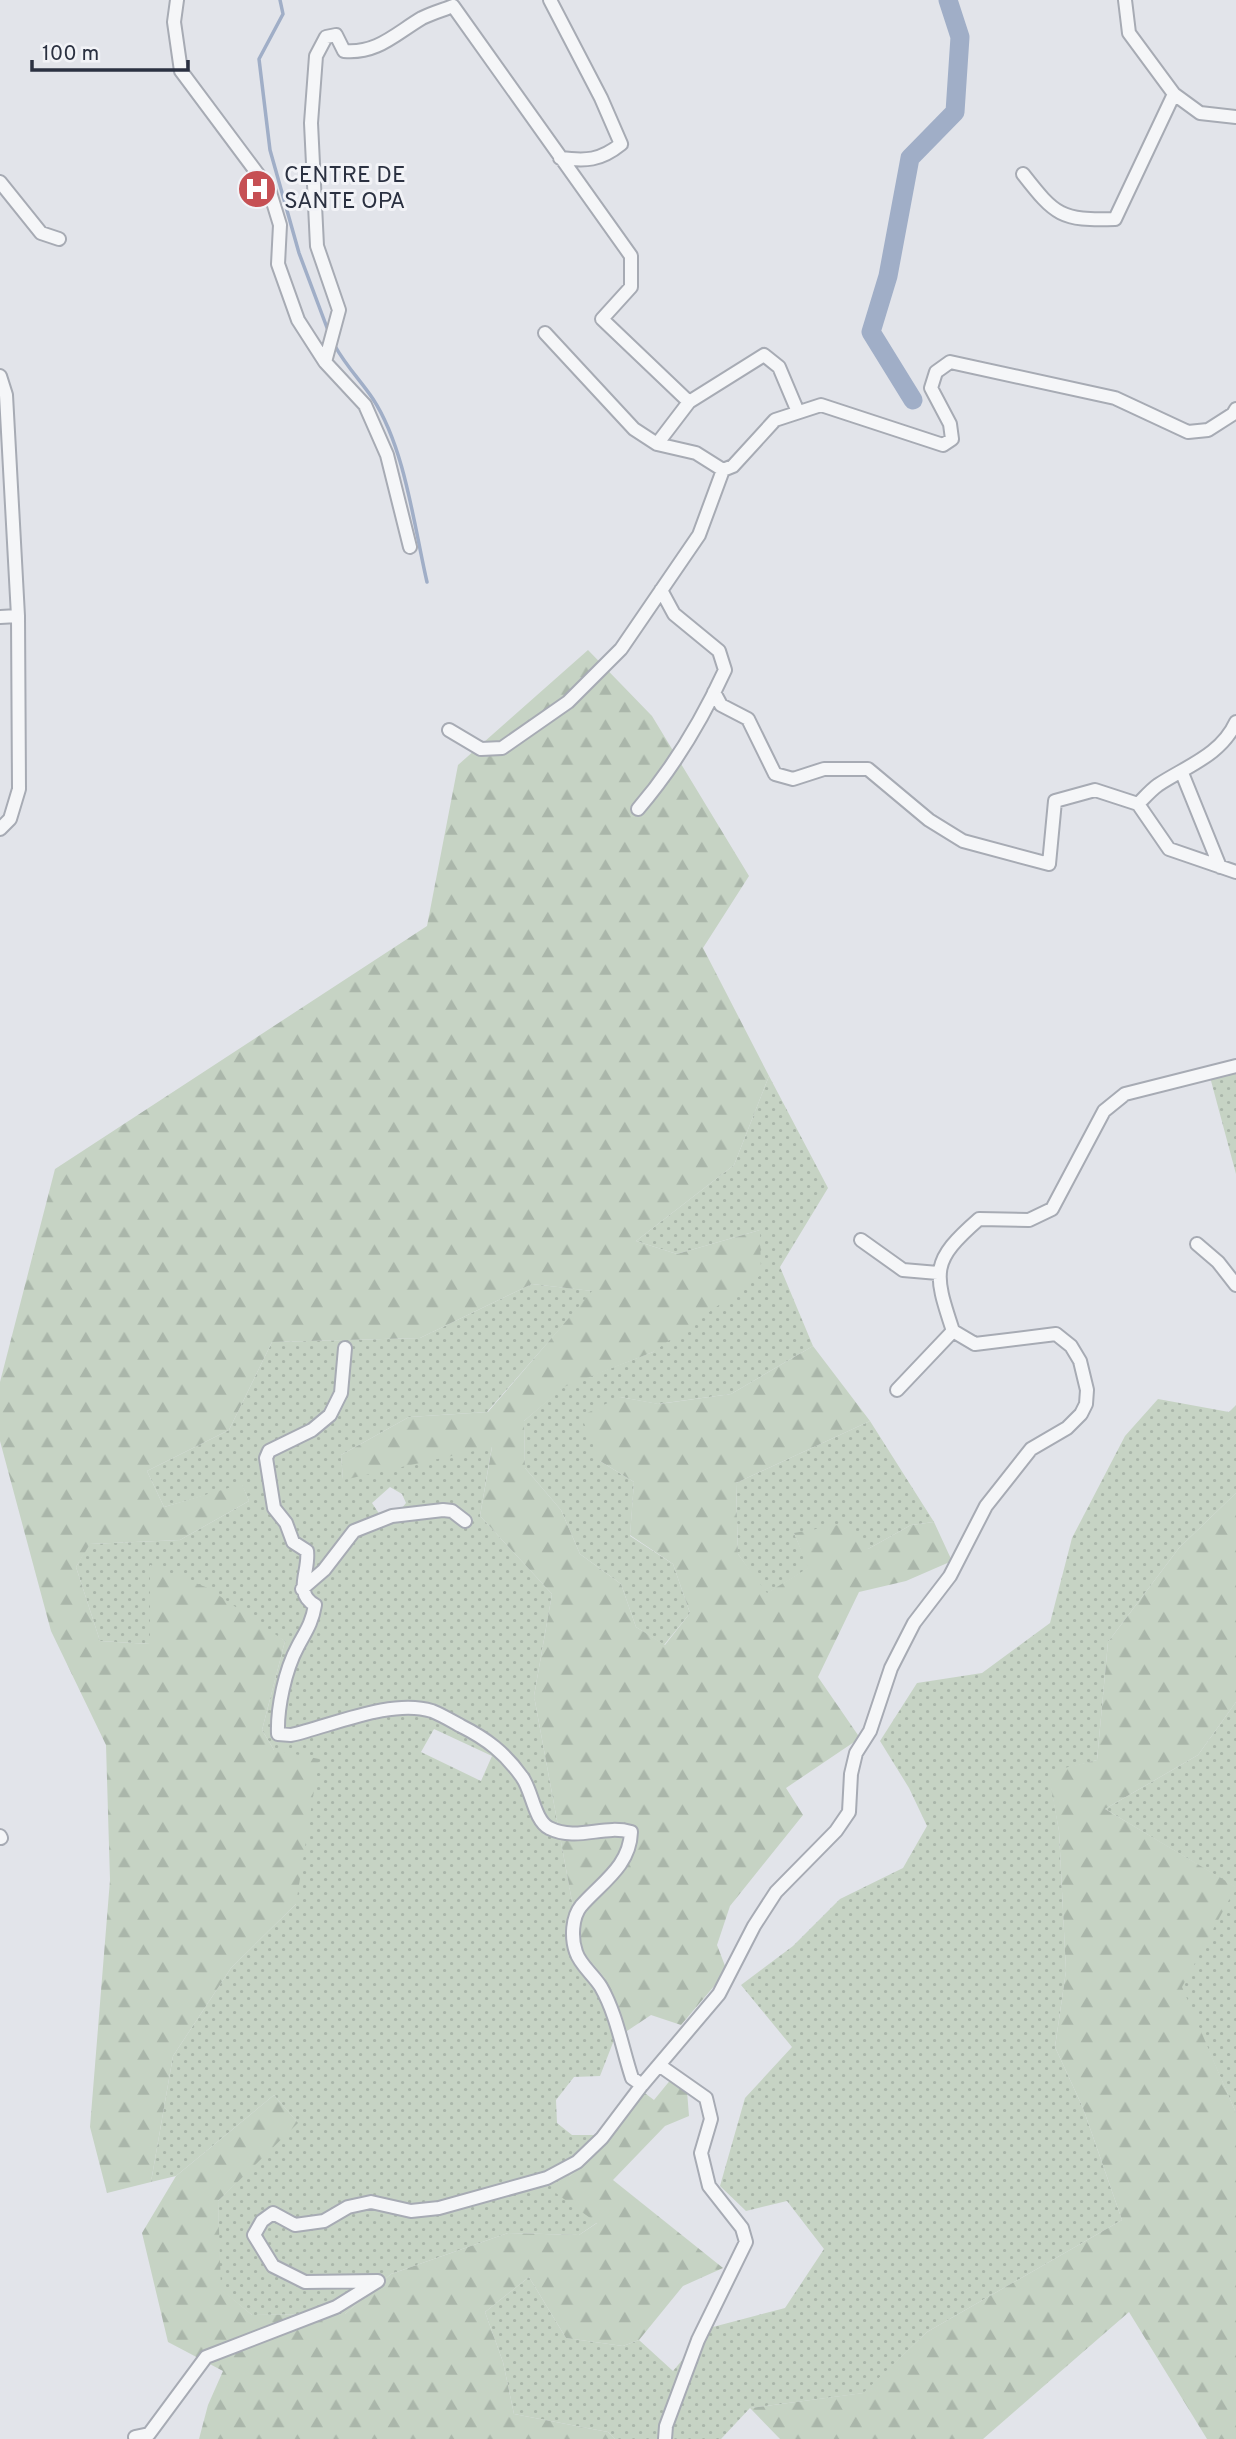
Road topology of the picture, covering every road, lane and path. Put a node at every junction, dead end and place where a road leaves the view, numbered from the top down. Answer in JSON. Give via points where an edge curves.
{"nodes":[{"id":1,"x":177,"y":0,"type":"edge"},
{"id":2,"x":550,"y":0,"type":"edge"},
{"id":3,"x":1125,"y":0,"type":"edge"},
{"id":4,"x":1174,"y":94,"type":"junction"},
{"id":5,"x":1236,"y":117,"type":"edge"},
{"id":6,"x":560,"y":158,"type":"junction"},
{"id":7,"x":1023,"y":174,"type":"dead end"},
{"id":8,"x":0,"y":182,"type":"edge"},
{"id":9,"x":60,"y":239,"type":"dead end"},
{"id":10,"x":545,"y":333,"type":"dead end"},
{"id":11,"x":325,"y":362,"type":"junction"},
{"id":12,"x":0,"y":376,"type":"edge"},
{"id":13,"x":689,"y":402,"type":"junction"},
{"id":14,"x":1236,"y":409,"type":"edge"},
{"id":15,"x":798,"y":412,"type":"junction"},
{"id":16,"x":657,"y":444,"type":"junction"},
{"id":17,"x":723,"y":470,"type":"junction"},
{"id":18,"x":410,"y":547,"type":"dead end"},
{"id":19,"x":660,"y":590,"type":"junction"},
{"id":20,"x":18,"y":616,"type":"junction"},
{"id":21,"x":0,"y":617,"type":"edge"},
{"id":22,"x":714,"y":692,"type":"junction"},
{"id":23,"x":1236,"y":722,"type":"edge"},
{"id":24,"x":449,"y":730,"type":"dead end"},
{"id":25,"x":1182,"y":773,"type":"junction"},
{"id":26,"x":1138,"y":804,"type":"junction"},
{"id":27,"x":638,"y":809,"type":"dead end"},
{"id":28,"x":1,"y":827,"type":"edge"},
{"id":29,"x":1220,"y":867,"type":"junction"},
{"id":30,"x":1236,"y":873,"type":"edge"},
{"id":31,"x":1236,"y":1066,"type":"edge"},
{"id":32,"x":861,"y":1240,"type":"dead end"},
{"id":33,"x":1197,"y":1244,"type":"dead end"},
{"id":34,"x":938,"y":1273,"type":"junction"},
{"id":35,"x":1236,"y":1285,"type":"edge"},
{"id":36,"x":953,"y":1331,"type":"junction"},
{"id":37,"x":345,"y":1349,"type":"dead end"},
{"id":38,"x":897,"y":1390,"type":"dead end"},
{"id":39,"x":465,"y":1521,"type":"dead end"},
{"id":40,"x":302,"y":1589,"type":"junction"},
{"id":41,"x":659,"y":2065,"type":"junction"},
{"id":42,"x":642,"y":2085,"type":"junction"},
{"id":43,"x":135,"y":2437,"type":"dead end"},
{"id":44,"x":665,"y":2439,"type":"edge"}],
"edges":[{"from":1,"to":11,"type":"street","via":[[174,22],[181,71],[270,188],[279,225],[278,264],[298,320]]},
{"from":2,"to":6,"type":"street","via":[[621,144],[590,161]]},
{"from":3,"to":4,"type":"street","via":[[1129,33]]},
{"from":4,"to":5,"type":"street","via":[[1200,113]]},
{"from":4,"to":7,"type":"street","via":[[1115,219],[1079,220],[1050,208]]},
{"from":6,"to":11,"type":"street","via":[[453,6],[362,53],[344,51],[336,35],[327,37],[316,56],[311,122],[317,246],[339,310]]},
{"from":6,"to":13,"type":"street","via":[[631,256],[631,287],[602,319]]},
{"from":8,"to":9,"type":"street","via":[[41,233]]},
{"from":10,"to":16,"type":"street","via":[[635,429]]},
{"from":11,"to":18,"type":"street","via":[[365,405],[387,455]]},
{"from":12,"to":20,"type":"street","via":[[6,395]]},
{"from":13,"to":15,"type":"street","via":[[764,355],[779,368]]},
{"from":13,"to":16,"type":"street"},
{"from":14,"to":15,"type":"street","via":[[1208,429],[1188,432],[1115,398],[950,362],[936,372],[930,388],[950,424],[952,439],[943,445],[821,405]]},
{"from":15,"to":17,"type":"street","via":[[775,420],[733,466]]},
{"from":16,"to":17,"type":"street","via":[[696,453]]},
{"from":17,"to":19,"type":"street","via":[[699,535]]},
{"from":19,"to":22,"type":"street","via":[[674,614],[719,651],[725,670]]},
{"from":19,"to":24,"type":"street","via":[[621,649],[568,702],[502,748],[481,749]]},
{"from":20,"to":21,"type":"street"},
{"from":20,"to":28,"type":"street","via":[[19,789],[10,819]]},
{"from":22,"to":26,"type":"street","via":[[721,705],[748,719],[775,774],[793,779],[824,769],[868,769],[929,820],[963,841],[1049,864],[1055,801],[1095,790]]},
{"from":22,"to":27,"type":"street","via":[[664,779]]},
{"from":23,"to":25,"type":"street","via":[[1220,746]]},
{"from":25,"to":26,"type":"street","via":[[1157,785]]},
{"from":25,"to":29,"type":"street"},
{"from":26,"to":29,"type":"street","via":[[1169,849]]},
{"from":29,"to":30,"type":"street"},
{"from":31,"to":34,"type":"street","via":[[1125,1094],[1104,1111],[1052,1209],[1029,1220],[979,1219],[942,1257]]},
{"from":32,"to":34,"type":"street","via":[[903,1270]]},
{"from":33,"to":35,"type":"street"},
{"from":34,"to":36,"type":"street"},
{"from":36,"to":38,"type":"street"},
{"from":36,"to":41,"type":"street","via":[[975,1344],[1056,1334],[1080,1361],[1086,1404],[1067,1427],[1031,1449],[986,1506],[950,1576],[914,1623],[891,1668],[874,1721],[856,1752],[849,1812],[776,1892],[719,1994]]},
{"from":37,"to":40,"type":"street","via":[[341,1393],[330,1415],[312,1430],[269,1451],[266,1458],[274,1508],[293,1542],[307,1551],[309,1564]]},
{"from":39,"to":40,"type":"street","via":[[443,1510],[392,1516],[355,1531]]},
{"from":40,"to":42,"type":"street","via":[[306,1601],[315,1605],[312,1624],[296,1648],[278,1734],[291,1735],[373,1712],[431,1711],[488,1740],[510,1761],[526,1782],[545,1826],[569,1836],[614,1828],[631,1832],[631,1842],[614,1874],[580,1907],[573,1938],[576,1953],[611,2009],[632,2078]]},
{"from":41,"to":42,"type":"street"},
{"from":41,"to":44,"type":"street","via":[[706,2098],[711,2119],[701,2153],[709,2186],[742,2228],[746,2242],[698,2340]]},
{"from":42,"to":43,"type":"street","via":[[602,2138],[577,2162],[547,2178],[439,2208],[411,2211],[371,2202],[348,2207],[324,2221],[295,2225],[273,2213],[254,2235],[273,2266],[305,2282],[378,2281],[336,2306],[206,2357],[149,2434]]}]}
